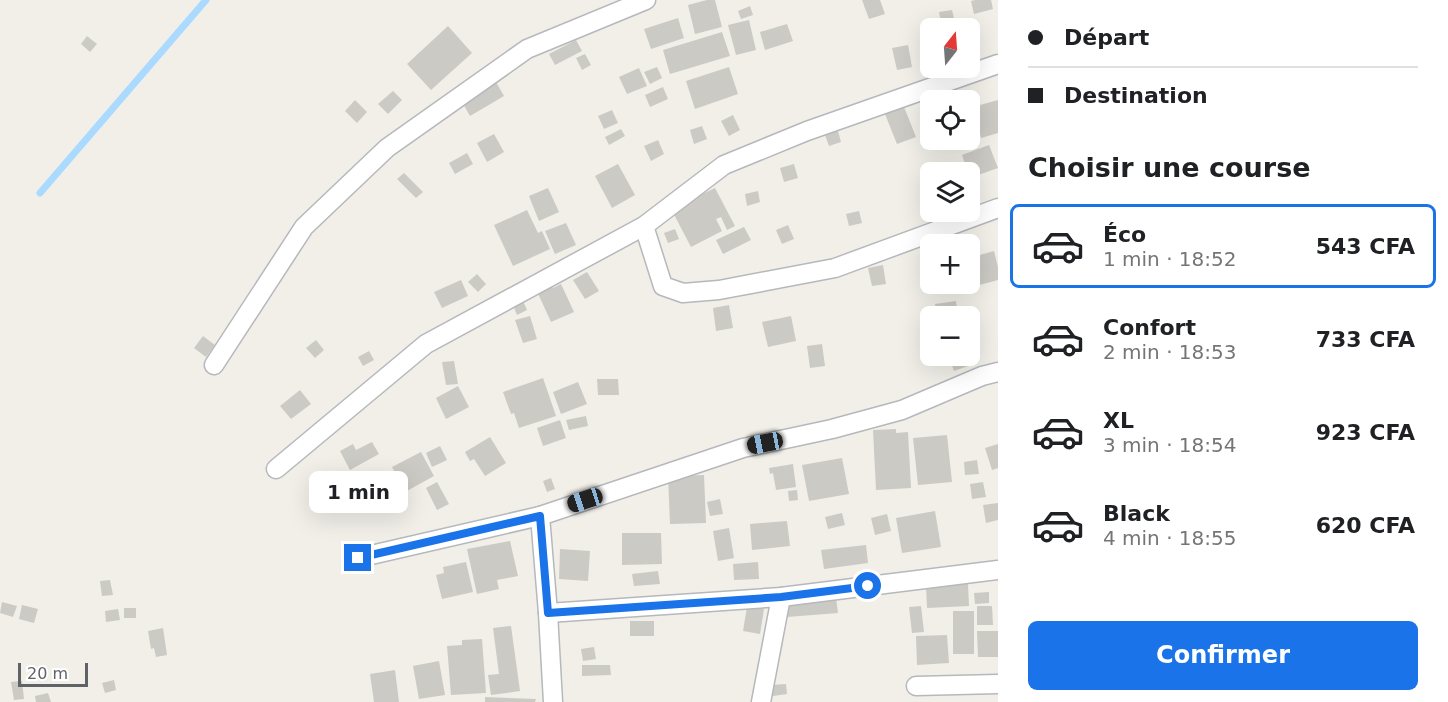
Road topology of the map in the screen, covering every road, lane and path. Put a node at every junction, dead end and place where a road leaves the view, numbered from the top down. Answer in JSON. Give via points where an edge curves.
{"nodes":[{"id":1,"x":646,"y":0,"type":"edge"},
{"id":2,"x":998,"y":64,"type":"edge"},
{"id":3,"x":998,"y":208,"type":"edge"},
{"id":4,"x":644,"y":226,"type":"junction"},
{"id":5,"x":214,"y":364,"type":"dead end"},
{"id":6,"x":998,"y":372,"type":"edge"},
{"id":7,"x":276,"y":469,"type":"dead end"},
{"id":8,"x":540,"y":516,"type":"junction"},
{"id":9,"x":358,"y":558,"type":"dead end"},
{"id":10,"x":998,"y":570,"type":"edge"},
{"id":11,"x":781,"y":597,"type":"junction"},
{"id":12,"x":548,"y":613,"type":"junction"},
{"id":13,"x":998,"y":684,"type":"edge"},
{"id":14,"x":916,"y":686,"type":"dead end"},
{"id":15,"x":553,"y":702,"type":"edge"},
{"id":16,"x":761,"y":702,"type":"edge"}],
"edges":[{"from":1,"to":5,"type":"street","via":[[527,49],[387,148],[304,227]]},
{"from":2,"to":4,"type":"street","via":[[807,130],[724,165]]},
{"from":3,"to":4,"type":"street","via":[[835,268],[683,293],[663,285]]},
{"from":4,"to":7,"type":"street","via":[[426,344]]},
{"from":6,"to":8,"type":"street","via":[[902,410],[743,448]]},
{"from":8,"to":9,"type":"street"},
{"from":8,"to":12,"type":"street"},
{"from":10,"to":11,"type":"street"},
{"from":11,"to":12,"type":"street"},
{"from":11,"to":16,"type":"street"},
{"from":12,"to":15,"type":"street"},
{"from":13,"to":14,"type":"street"}]}
